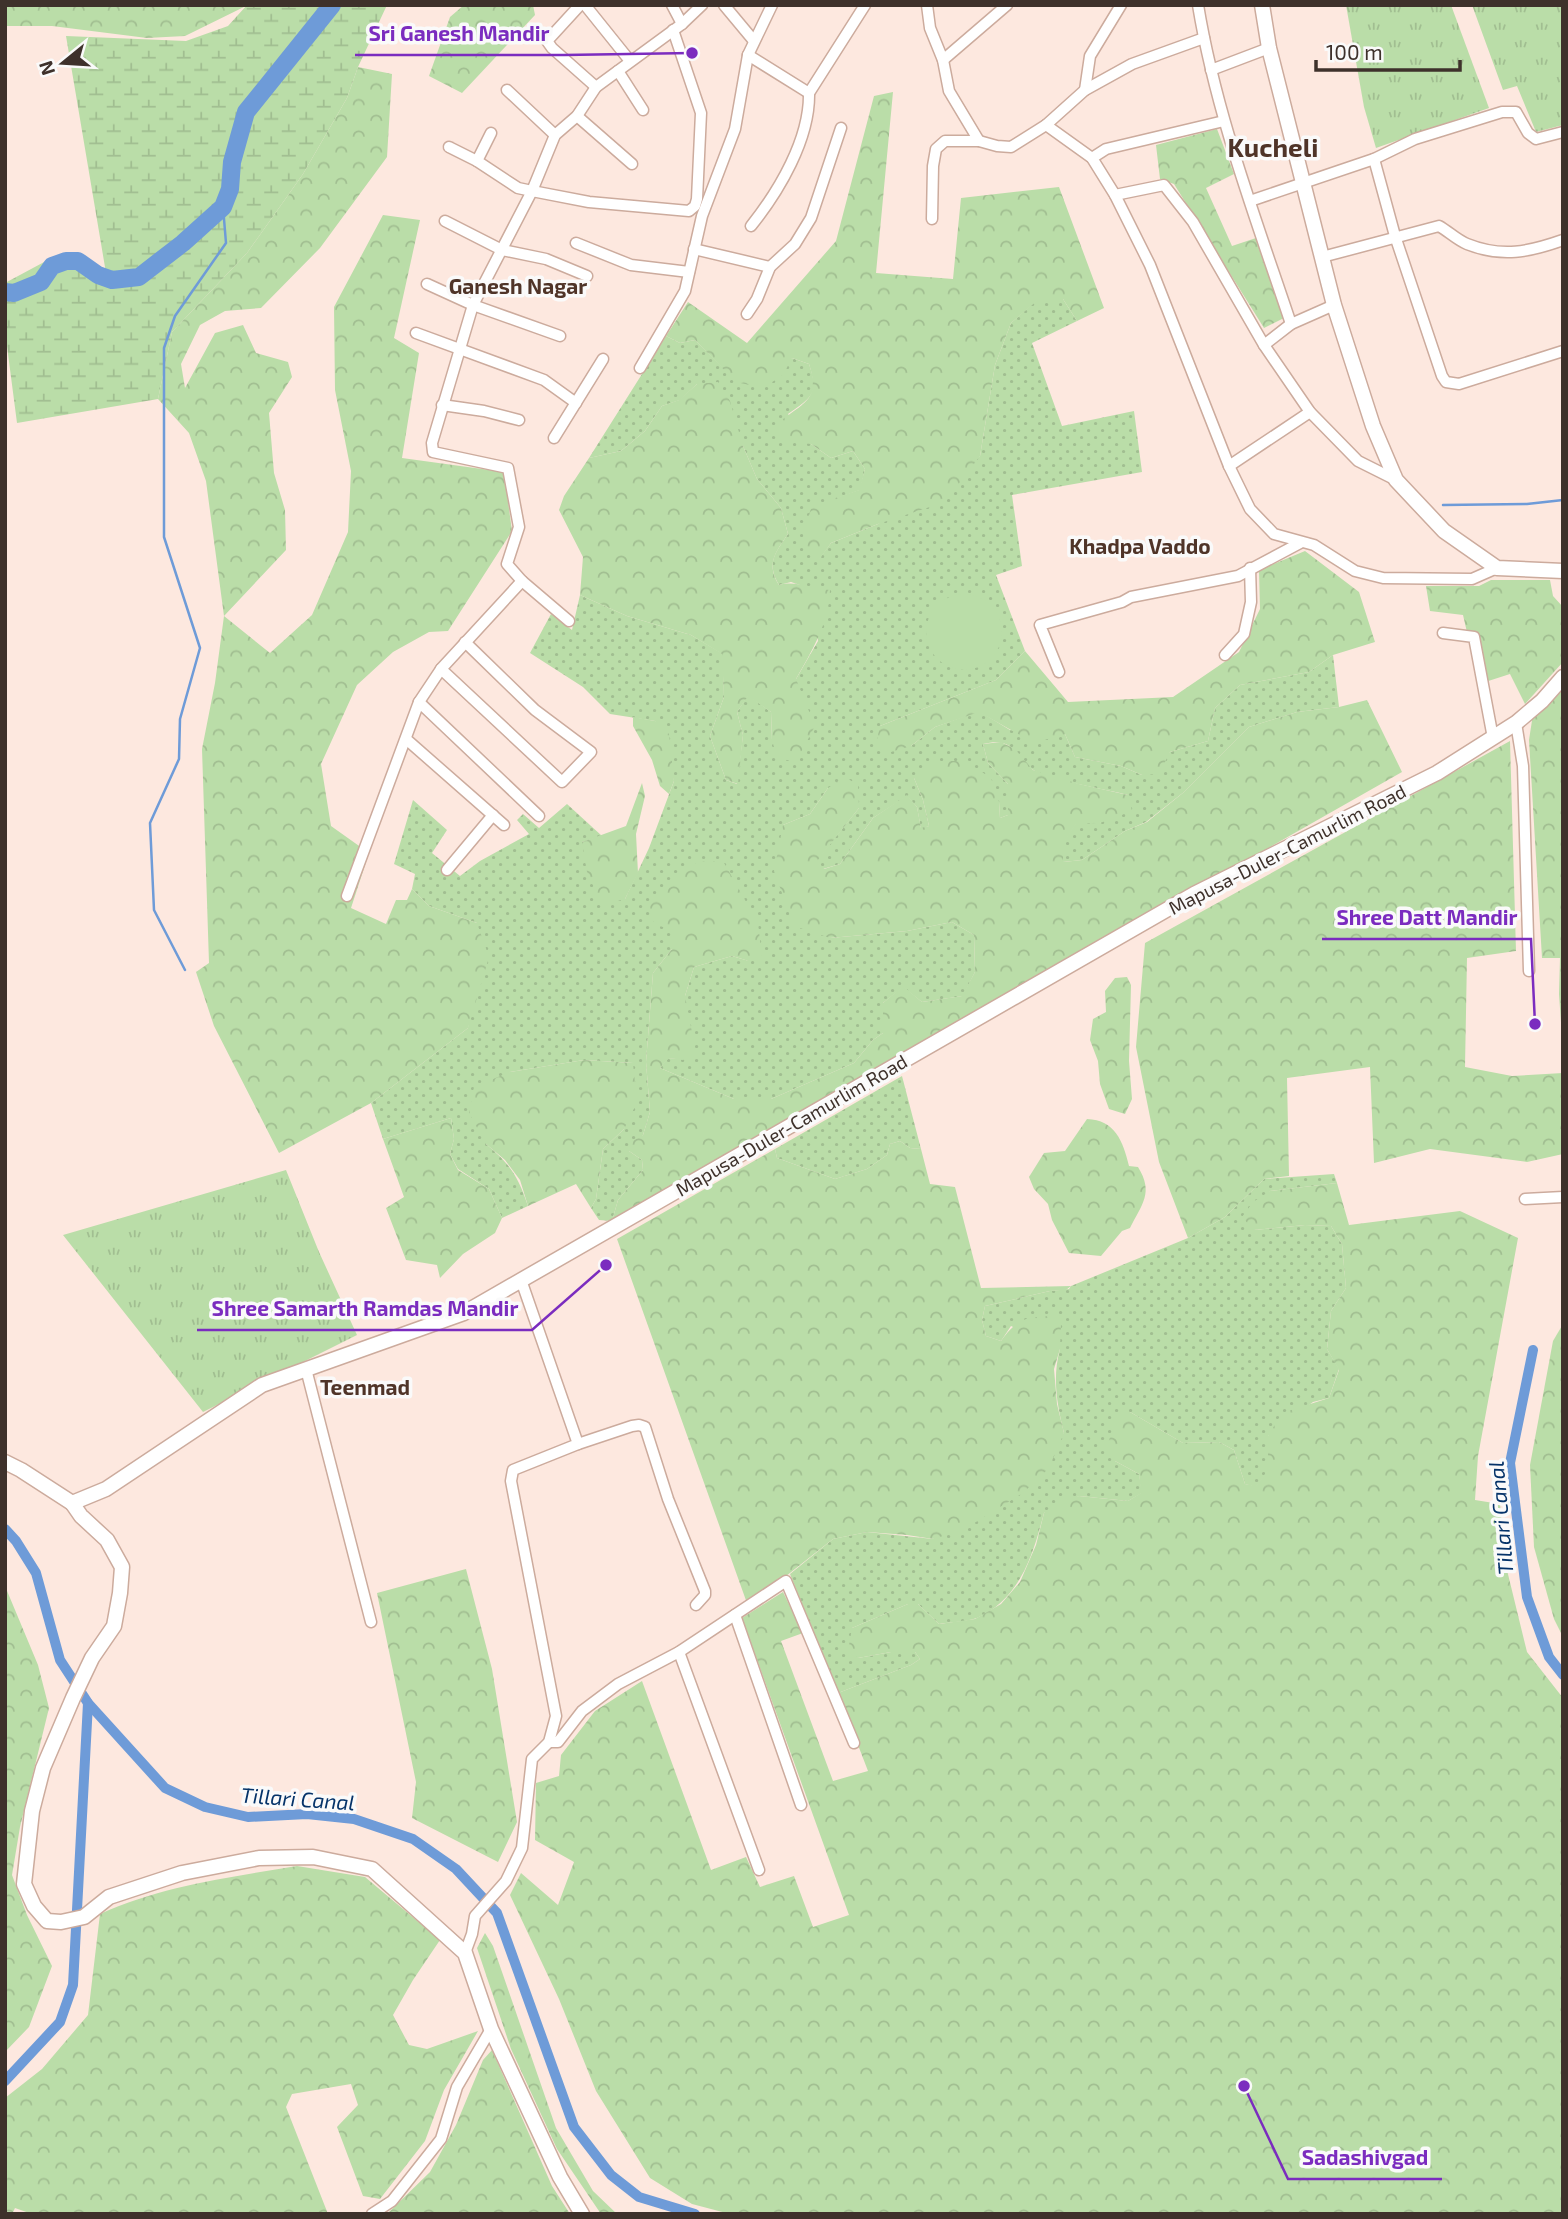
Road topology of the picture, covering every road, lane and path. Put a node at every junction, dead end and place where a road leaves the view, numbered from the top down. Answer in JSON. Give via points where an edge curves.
{"nodes":[{"id":1,"x":583,"y":5,"type":"edge"},
{"id":2,"x":672,"y":5,"type":"edge"},
{"id":3,"x":702,"y":5,"type":"edge"},
{"id":4,"x":724,"y":5,"type":"edge"},
{"id":5,"x":772,"y":5,"type":"edge"},
{"id":6,"x":866,"y":5,"type":"edge"},
{"id":7,"x":927,"y":5,"type":"edge"},
{"id":8,"x":1007,"y":5,"type":"edge"},
{"id":9,"x":1121,"y":5,"type":"edge"},
{"id":10,"x":1198,"y":5,"type":"edge"},
{"id":11,"x":1262,"y":5,"type":"edge"},
{"id":12,"x":677,"y":27,"type":"junction"},
{"id":13,"x":1203,"y":38,"type":"junction"},
{"id":14,"x":754,"y":40,"type":"junction"},
{"id":15,"x":1269,"y":48,"type":"junction"},
{"id":16,"x":748,"y":55,"type":"junction"},
{"id":17,"x":943,"y":60,"type":"junction"},
{"id":18,"x":629,"y":61,"type":"junction"},
{"id":19,"x":1211,"y":69,"type":"junction"},
{"id":20,"x":618,"y":71,"type":"junction"},
{"id":21,"x":596,"y":87,"type":"junction"},
{"id":22,"x":507,"y":90,"type":"dead end"},
{"id":23,"x":1085,"y":90,"type":"junction"},
{"id":24,"x":809,"y":93,"type":"junction"},
{"id":25,"x":643,"y":110,"type":"dead end"},
{"id":26,"x":577,"y":116,"type":"junction"},
{"id":27,"x":1224,"y":121,"type":"junction"},
{"id":28,"x":1046,"y":125,"type":"junction"},
{"id":29,"x":841,"y":128,"type":"dead end"},
{"id":30,"x":1563,"y":132,"type":"edge"},
{"id":31,"x":491,"y":133,"type":"dead end"},
{"id":32,"x":555,"y":135,"type":"junction"},
{"id":33,"x":979,"y":141,"type":"junction"},
{"id":34,"x":449,"y":147,"type":"dead end"},
{"id":35,"x":1092,"y":158,"type":"junction"},
{"id":36,"x":1374,"y":159,"type":"junction"},
{"id":37,"x":477,"y":161,"type":"junction"},
{"id":38,"x":632,"y":164,"type":"dead end"},
{"id":39,"x":1303,"y":181,"type":"junction"},
{"id":40,"x":532,"y":191,"type":"junction"},
{"id":41,"x":1115,"y":195,"type":"junction"},
{"id":42,"x":1250,"y":201,"type":"junction"},
{"id":43,"x":932,"y":219,"type":"dead end"},
{"id":44,"x":445,"y":221,"type":"dead end"},
{"id":45,"x":751,"y":226,"type":"dead end"},
{"id":46,"x":1395,"y":236,"type":"junction"},
{"id":47,"x":1563,"y":240,"type":"edge"},
{"id":48,"x":576,"y":243,"type":"dead end"},
{"id":49,"x":694,"y":249,"type":"junction"},
{"id":50,"x":502,"y":250,"type":"junction"},
{"id":51,"x":1322,"y":257,"type":"junction"},
{"id":52,"x":770,"y":267,"type":"junction"},
{"id":53,"x":689,"y":272,"type":"junction"},
{"id":54,"x":587,"y":276,"type":"dead end"},
{"id":55,"x":427,"y":284,"type":"dead end"},
{"id":56,"x":473,"y":305,"type":"junction"},
{"id":57,"x":1334,"y":305,"type":"junction"},
{"id":58,"x":747,"y":314,"type":"dead end"},
{"id":59,"x":1291,"y":324,"type":"junction"},
{"id":60,"x":416,"y":333,"type":"dead end"},
{"id":61,"x":560,"y":336,"type":"dead end"},
{"id":62,"x":1264,"y":345,"type":"junction"},
{"id":63,"x":459,"y":351,"type":"junction"},
{"id":64,"x":1563,"y":351,"type":"edge"},
{"id":65,"x":603,"y":359,"type":"dead end"},
{"id":66,"x":640,"y":368,"type":"dead end"},
{"id":67,"x":576,"y":403,"type":"junction"},
{"id":68,"x":442,"y":405,"type":"junction"},
{"id":69,"x":1310,"y":412,"type":"junction"},
{"id":70,"x":519,"y":420,"type":"dead end"},
{"id":71,"x":554,"y":438,"type":"dead end"},
{"id":72,"x":1229,"y":466,"type":"junction"},
{"id":73,"x":1396,"y":480,"type":"junction"},
{"id":74,"x":1300,"y":543,"type":"junction"},
{"id":75,"x":1250,"y":568,"type":"junction"},
{"id":76,"x":1497,"y":568,"type":"junction"},
{"id":77,"x":1561,"y":570,"type":"edge"},
{"id":78,"x":522,"y":581,"type":"junction"},
{"id":79,"x":569,"y":621,"type":"dead end"},
{"id":80,"x":1443,"y":633,"type":"dead end"},
{"id":81,"x":466,"y":642,"type":"junction"},
{"id":82,"x":1225,"y":655,"type":"dead end"},
{"id":83,"x":441,"y":669,"type":"junction"},
{"id":84,"x":1059,"y":672,"type":"dead end"},
{"id":85,"x":1563,"y":677,"type":"edge"},
{"id":86,"x":419,"y":702,"type":"junction"},
{"id":87,"x":1516,"y":723,"type":"junction"},
{"id":88,"x":1493,"y":738,"type":"junction"},
{"id":89,"x":406,"y":739,"type":"junction"},
{"id":90,"x":493,"y":815,"type":"junction"},
{"id":91,"x":540,"y":816,"type":"dead end"},
{"id":92,"x":504,"y":825,"type":"dead end"},
{"id":93,"x":447,"y":870,"type":"dead end"},
{"id":94,"x":347,"y":897,"type":"dead end"},
{"id":95,"x":1529,"y":971,"type":"dead end"},
{"id":96,"x":1563,"y":1197,"type":"edge"},
{"id":97,"x":1525,"y":1199,"type":"dead end"},
{"id":98,"x":521,"y":1280,"type":"junction"},
{"id":99,"x":306,"y":1369,"type":"junction"},
{"id":100,"x":578,"y":1444,"type":"junction"},
{"id":101,"x":5,"y":1462,"type":"edge"},
{"id":102,"x":72,"y":1503,"type":"junction"},
{"id":103,"x":696,"y":1605,"type":"dead end"},
{"id":104,"x":735,"y":1615,"type":"junction"},
{"id":105,"x":370,"y":1622,"type":"dead end"},
{"id":106,"x":679,"y":1652,"type":"junction"},
{"id":107,"x":548,"y":1742,"type":"junction"},
{"id":108,"x":854,"y":1743,"type":"dead end"},
{"id":109,"x":801,"y":1805,"type":"dead end"},
{"id":110,"x":759,"y":1870,"type":"dead end"},
{"id":111,"x":465,"y":1952,"type":"junction"},
{"id":112,"x":491,"y":2029,"type":"junction"},
{"id":113,"x":372,"y":2214,"type":"edge"},
{"id":114,"x":582,"y":2214,"type":"edge"}],
"edges":[{"from":1,"to":18,"type":"street"},
{"from":1,"to":21,"type":"street","via":[[547,41]]},
{"from":2,"to":12,"type":"street"},
{"from":3,"to":12,"type":"street"},
{"from":4,"to":14,"type":"street"},
{"from":5,"to":14,"type":"street"},
{"from":6,"to":24,"type":"street"},
{"from":7,"to":17,"type":"street","via":[[929,29]]},
{"from":8,"to":17,"type":"street"},
{"from":9,"to":23,"type":"street","via":[[1090,56]]},
{"from":10,"to":13,"type":"street"},
{"from":11,"to":15,"type":"street"},
{"from":12,"to":18,"type":"street"},
{"from":12,"to":40,"type":"street","via":[[701,113],[695,206],[688,211]]},
{"from":13,"to":19,"type":"street"},
{"from":13,"to":23,"type":"street","via":[[1132,64]]},
{"from":14,"to":16,"type":"street"},
{"from":15,"to":19,"type":"street"},
{"from":15,"to":39,"type":"street"},
{"from":16,"to":24,"type":"street"},
{"from":16,"to":49,"type":"street","via":[[735,129]]},
{"from":17,"to":33,"type":"street","via":[[949,91]]},
{"from":18,"to":20,"type":"street"},
{"from":19,"to":27,"type":"street"},
{"from":20,"to":21,"type":"street"},
{"from":20,"to":25,"type":"street"},
{"from":21,"to":26,"type":"street"},
{"from":22,"to":32,"type":"street"},
{"from":23,"to":28,"type":"street"},
{"from":24,"to":45,"type":"street","via":[[788,173]]},
{"from":26,"to":32,"type":"street"},
{"from":26,"to":38,"type":"street"},
{"from":27,"to":35,"type":"street","via":[[1106,149]]},
{"from":27,"to":42,"type":"street"},
{"from":28,"to":33,"type":"street","via":[[1010,146]]},
{"from":28,"to":35,"type":"street"},
{"from":29,"to":52,"type":"street","via":[[811,218],[795,244]]},
{"from":30,"to":36,"type":"street","via":[[1536,139],[1516,112],[1502,112],[1415,139]]},
{"from":31,"to":37,"type":"street"},
{"from":32,"to":40,"type":"street"},
{"from":33,"to":43,"type":"street","via":[[945,141],[936,149]]},
{"from":34,"to":37,"type":"street"},
{"from":35,"to":41,"type":"street"},
{"from":36,"to":39,"type":"street"},
{"from":36,"to":46,"type":"street"},
{"from":37,"to":40,"type":"street","via":[[518,188]]},
{"from":39,"to":42,"type":"street"},
{"from":39,"to":51,"type":"street"},
{"from":40,"to":50,"type":"street"},
{"from":41,"to":62,"type":"street","via":[[1164,185],[1193,222]]},
{"from":41,"to":72,"type":"street","via":[[1150,265]]},
{"from":42,"to":59,"type":"street"},
{"from":44,"to":50,"type":"street"},
{"from":46,"to":47,"type":"street","via":[[1439,226],[1466,244],[1508,254]]},
{"from":46,"to":51,"type":"street"},
{"from":46,"to":64,"type":"street","via":[[1446,382],[1459,384]]},
{"from":48,"to":53,"type":"street","via":[[631,265]]},
{"from":49,"to":52,"type":"street"},
{"from":49,"to":53,"type":"street"},
{"from":50,"to":54,"type":"street","via":[[546,259]]},
{"from":50,"to":56,"type":"street"},
{"from":51,"to":57,"type":"street"},
{"from":52,"to":58,"type":"street"},
{"from":53,"to":66,"type":"street","via":[[685,291]]},
{"from":55,"to":56,"type":"street"},
{"from":56,"to":61,"type":"street"},
{"from":56,"to":63,"type":"street"},
{"from":57,"to":59,"type":"street"},
{"from":57,"to":73,"type":"street","via":[[1373,426]]},
{"from":59,"to":62,"type":"street"},
{"from":60,"to":63,"type":"street"},
{"from":62,"to":69,"type":"street"},
{"from":63,"to":67,"type":"street","via":[[544,380]]},
{"from":63,"to":68,"type":"street"},
{"from":65,"to":67,"type":"street"},
{"from":67,"to":71,"type":"street"},
{"from":68,"to":70,"type":"street"},
{"from":68,"to":78,"type":"street","via":[[433,452],[508,468],[519,527],[507,564]]},
{"from":69,"to":72,"type":"street"},
{"from":69,"to":73,"type":"street","via":[[1358,461]]},
{"from":72,"to":74,"type":"street","via":[[1250,509],[1274,534]]},
{"from":73,"to":76,"type":"street","via":[[1444,531]]},
{"from":74,"to":75,"type":"street"},
{"from":74,"to":76,"type":"street","via":[[1314,545],[1355,571],[1383,578],[1472,579]]},
{"from":75,"to":82,"type":"street","via":[[1251,602],[1244,634]]},
{"from":75,"to":84,"type":"street","via":[[1238,576],[1131,597],[1041,625]]},
{"from":76,"to":77,"type":"street"},
{"from":78,"to":79,"type":"street"},
{"from":78,"to":81,"type":"street"},
{"from":80,"to":88,"type":"street","via":[[1474,637]]},
{"from":81,"to":83,"type":"street"},
{"from":81,"to":83,"type":"street","via":[[535,710],[591,752],[562,782]]},
{"from":83,"to":86,"type":"street"},
{"from":85,"to":87,"type":"street","name":"Mapusa-Duler-Camurlim Road"},
{"from":86,"to":89,"type":"street"},
{"from":86,"to":91,"type":"street"},
{"from":87,"to":88,"type":"street","name":"Mapusa-Duler-Camurlim Road"},
{"from":87,"to":95,"type":"street","via":[[1523,766]]},
{"from":88,"to":98,"type":"street","name":"Mapusa-Duler-Camurlim Road","via":[[1437,773],[1194,894]]},
{"from":89,"to":90,"type":"street"},
{"from":89,"to":94,"type":"street"},
{"from":90,"to":92,"type":"street"},
{"from":90,"to":93,"type":"street"},
{"from":96,"to":97,"type":"street"},
{"from":98,"to":99,"type":"street","name":"Mapusa-Duler-Camurlim Road","via":[[464,1313]]},
{"from":98,"to":100,"type":"street"},
{"from":99,"to":102,"type":"street","name":"Mapusa-Duler-Camurlim Road","via":[[262,1385],[106,1489]]},
{"from":99,"to":105,"type":"street"},
{"from":100,"to":103,"type":"street","via":[[632,1426],[645,1427],[705,1591]]},
{"from":100,"to":107,"type":"street","via":[[513,1469],[511,1481],[556,1716]]},
{"from":101,"to":102,"type":"street"},
{"from":102,"to":111,"type":"street","via":[[107,1540],[122,1567],[114,1626],[92,1658],[43,1768],[32,1811],[24,1884],[34,1906],[47,1920],[76,1919],[108,1897],[182,1873],[259,1858],[313,1857],[372,1869]]},
{"from":104,"to":106,"type":"street"},
{"from":104,"to":108,"type":"street","via":[[786,1581]]},
{"from":104,"to":109,"type":"street"},
{"from":106,"to":107,"type":"street","via":[[618,1684],[582,1711],[558,1742]]},
{"from":106,"to":110,"type":"street"},
{"from":107,"to":111,"type":"street","via":[[532,1759],[522,1848],[506,1881],[475,1916]]},
{"from":111,"to":112,"type":"street"},
{"from":112,"to":113,"type":"street","via":[[457,2087],[441,2139],[392,2201]]},
{"from":112,"to":114,"type":"street"}]}
